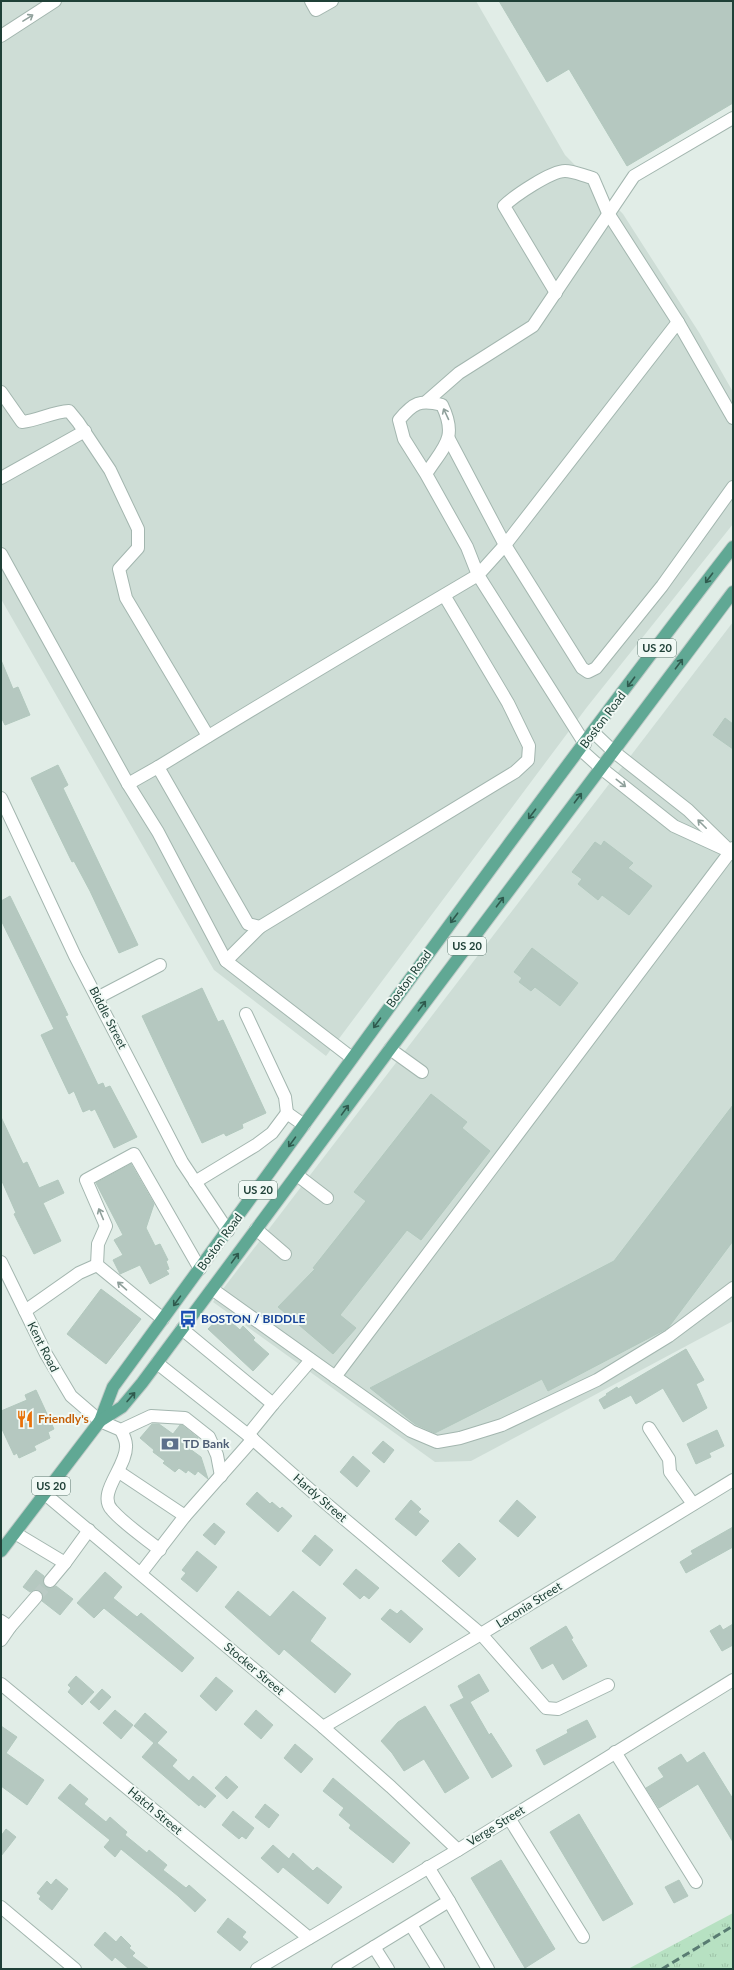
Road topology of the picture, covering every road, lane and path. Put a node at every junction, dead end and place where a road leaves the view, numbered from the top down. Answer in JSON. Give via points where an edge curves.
{"nodes":[{"id":1,"x":55,"y":1,"type":"edge"},
{"id":2,"x":311,"y":1,"type":"edge"},
{"id":3,"x":332,"y":1,"type":"edge"},
{"id":4,"x":1,"y":36,"type":"edge"},
{"id":5,"x":733,"y":118,"type":"edge"},
{"id":6,"x":608,"y":213,"type":"junction"},
{"id":7,"x":556,"y":293,"type":"junction"},
{"id":8,"x":678,"y":322,"type":"junction"},
{"id":9,"x":1,"y":392,"type":"edge"},
{"id":10,"x":427,"y":401,"type":"junction"},
{"id":11,"x":733,"y":418,"type":"edge"},
{"id":12,"x":85,"y":431,"type":"junction"},
{"id":13,"x":449,"y":439,"type":"junction"},
{"id":14,"x":426,"y":474,"type":"junction"},
{"id":15,"x":1,"y":478,"type":"edge"},
{"id":16,"x":733,"y":487,"type":"edge"},
{"id":17,"x":505,"y":545,"type":"junction"},
{"id":18,"x":733,"y":547,"type":"edge"},
{"id":19,"x":1,"y":554,"type":"edge"},
{"id":20,"x":478,"y":575,"type":"junction"},
{"id":21,"x":733,"y":592,"type":"edge"},
{"id":22,"x":444,"y":595,"type":"junction"},
{"id":23,"x":593,"y":732,"type":"junction"},
{"id":24,"x":208,"y":736,"type":"junction"},
{"id":25,"x":583,"y":746,"type":"junction"},
{"id":26,"x":613,"y":751,"type":"junction"},
{"id":27,"x":158,"y":767,"type":"junction"},
{"id":28,"x":601,"y":768,"type":"junction"},
{"id":29,"x":128,"y":784,"type":"junction"},
{"id":30,"x":1,"y":798,"type":"edge"},
{"id":31,"x":732,"y":851,"type":"edge"},
{"id":32,"x":260,"y":927,"type":"junction"},
{"id":33,"x":226,"y":961,"type":"junction"},
{"id":34,"x":160,"y":965,"type":"dead end"},
{"id":35,"x":97,"y":998,"type":"junction"},
{"id":36,"x":246,"y":1014,"type":"dead end"},
{"id":37,"x":390,"y":1048,"type":"junction"},
{"id":38,"x":352,"y":1058,"type":"junction"},
{"id":39,"x":422,"y":1072,"type":"dead end"},
{"id":40,"x":287,"y":1113,"type":"junction"},
{"id":41,"x":304,"y":1125,"type":"junction"},
{"id":42,"x":297,"y":1175,"type":"junction"},
{"id":43,"x":195,"y":1182,"type":"junction"},
{"id":44,"x":327,"y":1198,"type":"dead end"},
{"id":45,"x":256,"y":1229,"type":"junction"},
{"id":46,"x":228,"y":1231,"type":"junction"},
{"id":47,"x":285,"y":1254,"type":"dead end"},
{"id":48,"x":1,"y":1262,"type":"edge"},
{"id":49,"x":97,"y":1264,"type":"junction"},
{"id":50,"x":200,"y":1269,"type":"junction"},
{"id":51,"x":733,"y":1288,"type":"edge"},
{"id":52,"x":212,"y":1289,"type":"junction"},
{"id":53,"x":25,"y":1312,"type":"junction"},
{"id":54,"x":163,"y":1319,"type":"junction"},
{"id":55,"x":182,"y":1329,"type":"junction"},
{"id":56,"x":311,"y":1360,"type":"junction"},
{"id":57,"x":157,"y":1363,"type":"junction"},
{"id":58,"x":335,"y":1377,"type":"junction"},
{"id":59,"x":273,"y":1404,"type":"junction"},
{"id":60,"x":100,"y":1421,"type":"junction"},
{"id":61,"x":649,"y":1428,"type":"dead end"},
{"id":62,"x":121,"y":1430,"type":"junction"},
{"id":63,"x":251,"y":1437,"type":"junction"},
{"id":64,"x":119,"y":1472,"type":"junction"},
{"id":65,"x":222,"y":1476,"type":"junction"},
{"id":66,"x":733,"y":1480,"type":"edge"},
{"id":67,"x":45,"y":1494,"type":"junction"},
{"id":68,"x":693,"y":1504,"type":"junction"},
{"id":69,"x":185,"y":1516,"type":"junction"},
{"id":70,"x":89,"y":1530,"type":"junction"},
{"id":71,"x":15,"y":1533,"type":"junction"},
{"id":72,"x":160,"y":1550,"type":"junction"},
{"id":73,"x":1,"y":1551,"type":"edge"},
{"id":74,"x":65,"y":1563,"type":"junction"},
{"id":75,"x":141,"y":1573,"type":"junction"},
{"id":76,"x":50,"y":1581,"type":"tunnel mouth"},
{"id":77,"x":36,"y":1597,"type":"tunnel mouth"},
{"id":78,"x":6,"y":1624,"type":"edge"},
{"id":79,"x":482,"y":1634,"type":"junction"},
{"id":80,"x":1,"y":1640,"type":"edge"},
{"id":81,"x":733,"y":1680,"type":"edge"},
{"id":82,"x":1,"y":1684,"type":"edge"},
{"id":83,"x":608,"y":1685,"type":"dead end"},
{"id":84,"x":323,"y":1727,"type":"junction"},
{"id":85,"x":615,"y":1752,"type":"junction"},
{"id":86,"x":509,"y":1818,"type":"junction"},
{"id":87,"x":458,"y":1850,"type":"junction"},
{"id":88,"x":428,"y":1867,"type":"junction"},
{"id":89,"x":696,"y":1882,"type":"dead end"},
{"id":90,"x":449,"y":1901,"type":"junction"},
{"id":91,"x":1,"y":1907,"type":"edge"},
{"id":92,"x":411,"y":1925,"type":"junction"},
{"id":93,"x":583,"y":1937,"type":"dead end"},
{"id":94,"x":309,"y":1938,"type":"junction"},
{"id":95,"x":374,"y":1947,"type":"junction"},
{"id":96,"x":75,"y":1969,"type":"edge"},
{"id":97,"x":257,"y":1969,"type":"edge"},
{"id":98,"x":338,"y":1969,"type":"edge"},
{"id":99,"x":388,"y":1969,"type":"edge"},
{"id":100,"x":438,"y":1969,"type":"edge"},
{"id":101,"x":488,"y":1969,"type":"edge"}],
"edges":[{"from":4,"to":1,"type":"street","one_way":true},
{"from":2,"to":3,"type":"street","via":[[316,10]]},
{"from":5,"to":6,"type":"street","via":[[634,176]]},
{"from":6,"to":7,"type":"street"},
{"from":6,"to":7,"type":"street","via":[[593,178],[566,171],[556,173],[531,187],[504,206]]},
{"from":6,"to":8,"type":"street"},
{"from":7,"to":10,"type":"street","via":[[533,326],[459,373]]},
{"from":8,"to":11,"type":"street"},
{"from":8,"to":17,"type":"street"},
{"from":9,"to":12,"type":"street","via":[[22,422],[69,411]]},
{"from":13,"to":10,"type":"street","one_way":true,"via":[[449,420],[442,405]]},
{"from":10,"to":14,"type":"street","via":[[410,406],[399,420],[404,439]]},
{"from":12,"to":15,"type":"street"},
{"from":12,"to":24,"type":"street","via":[[110,470],[138,529],[138,548],[119,569],[126,598]]},
{"from":13,"to":14,"type":"street"},
{"from":13,"to":17,"type":"street"},
{"from":14,"to":20,"type":"street","via":[[467,547]]},
{"from":16,"to":17,"type":"street","via":[[662,586],[596,668],[588,672],[582,668]]},
{"from":17,"to":20,"type":"street"},
{"from":18,"to":23,"type":"main road","name":"Boston Road","number":"US 20","one_way":true},
{"from":19,"to":29,"type":"street"},
{"from":20,"to":22,"type":"street"},
{"from":20,"to":25,"type":"street","via":[[555,695]]},
{"from":26,"to":21,"type":"main road","name":"Boston Road","number":"US 20","one_way":true},
{"from":22,"to":24,"type":"street"},
{"from":22,"to":32,"type":"street","via":[[508,704],[529,746],[528,760],[516,772]]},
{"from":23,"to":25,"type":"main road","name":"Boston Road","number":"US 20"},
{"from":23,"to":26,"type":"street"},
{"from":24,"to":27,"type":"street"},
{"from":25,"to":28,"type":"street"},
{"from":25,"to":38,"type":"main road","name":"Boston Road","number":"US 20","one_way":true},
{"from":26,"to":28,"type":"main road","name":"Boston Road","number":"US 20"},
{"from":31,"to":26,"type":"street","one_way":true,"via":[[688,810]]},
{"from":27,"to":29,"type":"street"},
{"from":27,"to":32,"type":"street","via":[[248,924]]},
{"from":28,"to":31,"type":"street","one_way":true,"via":[[674,826]]},
{"from":37,"to":28,"type":"main road","name":"Boston Road","number":"US 20","one_way":true},
{"from":29,"to":33,"type":"street","via":[[158,832]]},
{"from":30,"to":35,"type":"street","name":"Biddle Street"},
{"from":31,"to":58,"type":"street"},
{"from":32,"to":33,"type":"street"},
{"from":33,"to":38,"type":"street"},
{"from":34,"to":35,"type":"street"},
{"from":35,"to":43,"type":"street","name":"Biddle Street","via":[[182,1162]]},
{"from":36,"to":40,"type":"street","via":[[285,1097]]},
{"from":37,"to":39,"type":"street"},
{"from":42,"to":37,"type":"main road","name":"Boston Road","number":"US 20","one_way":true},
{"from":38,"to":41,"type":"main road","name":"Boston Road","number":"US 20"},
{"from":40,"to":41,"type":"street"},
{"from":40,"to":43,"type":"street","via":[[272,1133],[256,1145]]},
{"from":41,"to":46,"type":"main road","name":"Boston Road","number":"US 20","one_way":true},
{"from":42,"to":44,"type":"street"},
{"from":42,"to":45,"type":"main road","name":"Boston Road","number":"US 20"},
{"from":43,"to":46,"type":"street","name":"Biddle Street"},
{"from":45,"to":47,"type":"street"},
{"from":52,"to":45,"type":"main road","name":"Boston Road","number":"US 20","one_way":true},
{"from":46,"to":50,"type":"main road","name":"Boston Road","number":"US 20"},
{"from":48,"to":53,"type":"street","name":"Kent Road"},
{"from":49,"to":50,"type":"street","one_way":true,"via":[[98,1244],[106,1226],[86,1180],[134,1154]]},
{"from":49,"to":53,"type":"street","via":[[79,1273]]},
{"from":54,"to":49,"type":"street","one_way":true},
{"from":50,"to":54,"type":"main road","name":"Boston Road","number":"US 20","one_way":true},
{"from":51,"to":58,"type":"street","via":[[669,1336],[597,1380],[502,1425],[460,1438],[437,1442],[411,1431]]},
{"from":52,"to":55,"type":"main road","name":"Boston Road","number":"US 20"},
{"from":52,"to":56,"type":"street"},
{"from":53,"to":60,"type":"street","name":"Kent Road","via":[[71,1396]]},
{"from":54,"to":60,"type":"main road","name":"Boston Road","number":"US 20","via":[[114,1387]]},
{"from":55,"to":57,"type":"main road","name":"Boston Road","number":"US 20"},
{"from":55,"to":59,"type":"street"},
{"from":56,"to":58,"type":"street"},
{"from":56,"to":59,"type":"street"},
{"from":60,"to":57,"type":"main road","name":"Boston Road","number":"US 20","one_way":true,"via":[[129,1399]]},
{"from":57,"to":63,"type":"street","name":"Hardy Street"},
{"from":59,"to":63,"type":"street"},
{"from":60,"to":62,"type":"street","name":"Kent Road"},
{"from":60,"to":67,"type":"main road","name":"Boston Road","number":"US 20"},
{"from":61,"to":68,"type":"street","via":[[669,1459],[670,1472]]},
{"from":62,"to":64,"type":"street","via":[[126,1445]]},
{"from":62,"to":65,"type":"street","via":[[152,1416],[185,1418],[209,1437]]},
{"from":63,"to":65,"type":"street"},
{"from":63,"to":79,"type":"street","name":"Hardy Street"},
{"from":64,"to":69,"type":"street"},
{"from":64,"to":72,"type":"street","via":[[106,1498],[111,1510]]},
{"from":65,"to":69,"type":"street"},
{"from":66,"to":68,"type":"street","name":"Laconia Street"},
{"from":67,"to":70,"type":"street","name":"Stocker Street"},
{"from":67,"to":71,"type":"main road","name":"Boston Road","number":"US 20"},
{"from":68,"to":79,"type":"street","name":"Laconia Street"},
{"from":69,"to":72,"type":"street"},
{"from":70,"to":74,"type":"street"},
{"from":70,"to":75,"type":"street","name":"Stocker Street"},
{"from":71,"to":73,"type":"main road","name":"Boston Road","number":"US 20"},
{"from":71,"to":74,"type":"street"},
{"from":72,"to":75,"type":"street"},
{"from":74,"to":76,"type":"street"},
{"from":75,"to":84,"type":"street","name":"Stocker Street"},
{"from":77,"to":78,"type":"street"},
{"from":78,"to":80,"type":"street"},
{"from":79,"to":83,"type":"street","name":"Hardy Street","via":[[546,1708],[558,1709]]},
{"from":79,"to":84,"type":"street","name":"Laconia Street"},
{"from":81,"to":85,"type":"street","name":"Verge Street"},
{"from":82,"to":94,"type":"street","name":"Hatch Street"},
{"from":84,"to":87,"type":"street","name":"Stocker Street"},
{"from":85,"to":86,"type":"street","name":"Verge Street"},
{"from":85,"to":89,"type":"street"},
{"from":86,"to":87,"type":"street","name":"Verge Street"},
{"from":86,"to":93,"type":"street"},
{"from":87,"to":88,"type":"street","name":"Verge Street"},
{"from":88,"to":90,"type":"street"},
{"from":88,"to":94,"type":"street","name":"Verge Street"},
{"from":90,"to":92,"type":"street"},
{"from":90,"to":101,"type":"street"},
{"from":91,"to":96,"type":"street"},
{"from":92,"to":95,"type":"street"},
{"from":92,"to":100,"type":"street"},
{"from":94,"to":97,"type":"street","name":"Verge Street"},
{"from":95,"to":98,"type":"street"},
{"from":95,"to":99,"type":"street"}]}
